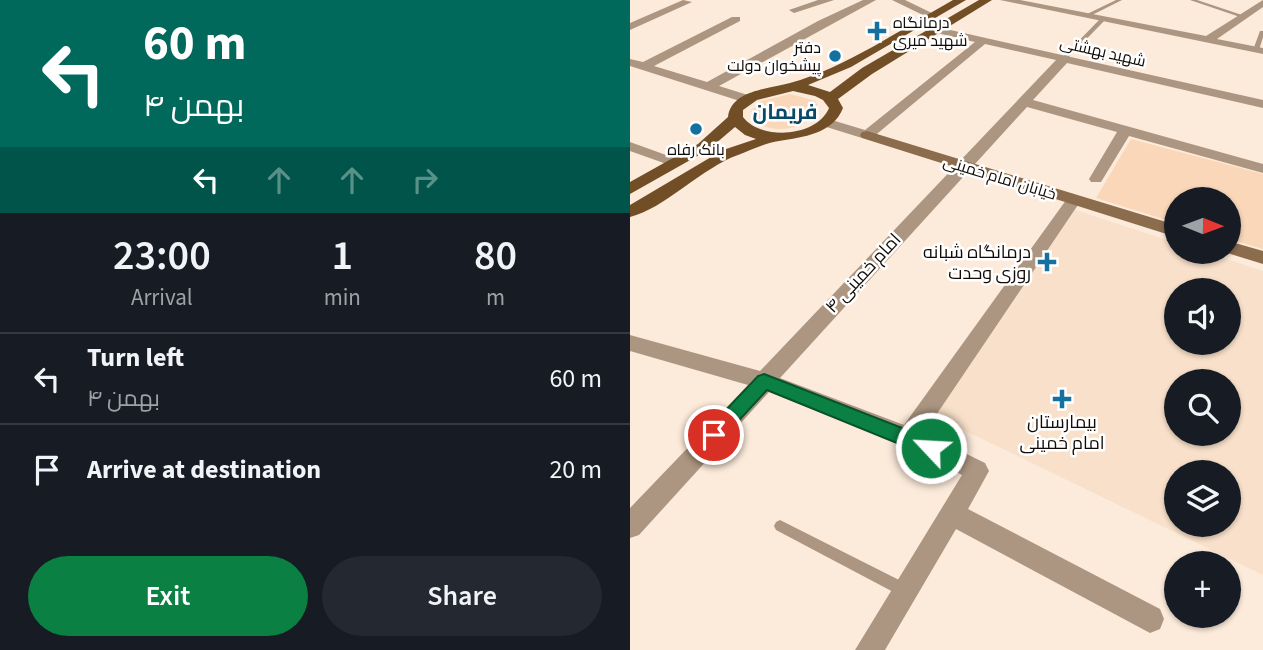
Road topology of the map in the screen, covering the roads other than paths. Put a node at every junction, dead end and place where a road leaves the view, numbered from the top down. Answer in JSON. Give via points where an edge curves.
{"nodes":[{"id":1,"x":829,"y":0,"type":"edge"},
{"id":2,"x":871,"y":0,"type":"edge"},
{"id":3,"x":897,"y":0,"type":"edge"},
{"id":4,"x":961,"y":0,"type":"edge"},
{"id":5,"x":988,"y":0,"type":"edge"},
{"id":6,"x":1005,"y":0,"type":"edge"},
{"id":7,"x":1120,"y":0,"type":"edge"},
{"id":8,"x":1192,"y":0,"type":"edge"},
{"id":9,"x":688,"y":2,"type":"dead end"},
{"id":10,"x":1263,"y":3,"type":"edge"},
{"id":11,"x":794,"y":10,"type":"dead end"},
{"id":12,"x":933,"y":16,"type":"junction"},
{"id":13,"x":1086,"y":16,"type":"junction"},
{"id":14,"x":1242,"y":16,"type":"junction"},
{"id":15,"x":736,"y":19,"type":"dead end"},
{"id":16,"x":1104,"y":19,"type":"junction"},
{"id":17,"x":630,"y":27,"type":"edge"},
{"id":18,"x":937,"y":30,"type":"junction"},
{"id":19,"x":1262,"y":32,"type":"edge"},
{"id":20,"x":984,"y":40,"type":"junction"},
{"id":21,"x":1208,"y":40,"type":"junction"},
{"id":22,"x":1260,"y":50,"type":"edge"},
{"id":23,"x":1064,"y":59,"type":"junction"},
{"id":24,"x":630,"y":62,"type":"edge"},
{"id":25,"x":644,"y":66,"type":"junction"},
{"id":26,"x":708,"y":87,"type":"junction"},
{"id":27,"x":793,"y":87,"type":"junction"},
{"id":28,"x":747,"y":99,"type":"junction"},
{"id":29,"x":831,"y":99,"type":"junction"},
{"id":30,"x":1024,"y":102,"type":"junction"},
{"id":31,"x":1263,"y":104,"type":"edge"},
{"id":32,"x":736,"y":118,"type":"junction"},
{"id":33,"x":825,"y":122,"type":"junction"},
{"id":34,"x":1124,"y":132,"type":"junction"},
{"id":35,"x":867,"y":135,"type":"junction"},
{"id":36,"x":777,"y":136,"type":"junction"},
{"id":37,"x":630,"y":146,"type":"edge"},
{"id":38,"x":675,"y":163,"type":"junction"},
{"id":39,"x":963,"y":165,"type":"junction"},
{"id":40,"x":1263,"y":169,"type":"edge"},
{"id":41,"x":1096,"y":179,"type":"dead end"},
{"id":42,"x":630,"y":189,"type":"edge"},
{"id":43,"x":1074,"y":199,"type":"junction"},
{"id":44,"x":630,"y":212,"type":"edge"},
{"id":45,"x":1164,"y":227,"type":"edge"},
{"id":46,"x":1241,"y":251,"type":"edge"},
{"id":47,"x":1263,"y":258,"type":"edge"},
{"id":48,"x":630,"y":343,"type":"edge"},
{"id":49,"x":764,"y":381,"type":"junction"},
{"id":50,"x":909,"y":437,"type":"junction"},
{"id":51,"x":953,"y":514,"type":"junction"},
{"id":52,"x":630,"y":526,"type":"edge"},
{"id":53,"x":780,"y":526,"type":"dead end"},
{"id":54,"x":904,"y":590,"type":"junction"},
{"id":55,"x":1150,"y":619,"type":"dead end"},
{"id":56,"x":869,"y":650,"type":"edge"}],
"edges":[{"from":1,"to":11,"type":"street"},
{"from":2,"to":26,"type":"street"},
{"from":3,"to":12,"type":"street"},
{"from":4,"to":12,"type":"main road"},
{"from":5,"to":18,"type":"main road"},
{"from":6,"to":13,"type":"street"},
{"from":7,"to":13,"type":"lane"},
{"from":8,"to":14,"type":"lane"},
{"from":9,"to":17,"type":"street"},
{"from":10,"to":14,"type":"street"},
{"from":12,"to":27,"type":"main road","via":[[847,64]]},
{"from":13,"to":16,"type":"street"},
{"from":14,"to":21,"type":"street"},
{"from":15,"to":25,"type":"street"},
{"from":16,"to":21,"type":"street"},
{"from":16,"to":23,"type":"lane"},
{"from":18,"to":20,"type":"street","name":"شهید بهشتی"},
{"from":18,"to":29,"type":"main road","via":[[867,71]]},
{"from":19,"to":22,"type":"lane"},
{"from":20,"to":23,"type":"street","name":"شهید بهشتی"},
{"from":20,"to":35,"type":"street"},
{"from":21,"to":22,"type":"street"},
{"from":23,"to":30,"type":"street","name":"امام خمینی ۴"},
{"from":23,"to":31,"type":"street","name":"شهید بهشتی"},
{"from":24,"to":25,"type":"street"},
{"from":25,"to":26,"type":"street"},
{"from":26,"to":28,"type":"street"},
{"from":27,"to":28,"type":"main road"},
{"from":27,"to":29,"type":"main road","via":[[822,92]]},
{"from":28,"to":32,"type":"main road"},
{"from":29,"to":33,"type":"main road","via":[[833,114]]},
{"from":30,"to":34,"type":"street"},
{"from":30,"to":39,"type":"street","name":"امام خمینی ۴"},
{"from":32,"to":36,"type":"main road","via":[[749,131]]},
{"from":32,"to":38,"type":"main road","via":[[703,147]]},
{"from":33,"to":35,"type":"street","name":"خیابان امام خمینی"},
{"from":33,"to":36,"type":"main road"},
{"from":34,"to":40,"type":"street"},
{"from":34,"to":41,"type":"street"},
{"from":35,"to":39,"type":"street","name":"خیابان امام خمینی"},
{"from":36,"to":44,"type":"main road","via":[[728,153]]},
{"from":37,"to":38,"type":"street"},
{"from":38,"to":42,"type":"main road"},
{"from":39,"to":43,"type":"street","name":"خیابان امام خمینی"},
{"from":39,"to":49,"type":"street","name":"امام خمینی ۴"},
{"from":43,"to":45,"type":"street","name":"خیابان امام خمینی"},
{"from":43,"to":50,"type":"street"},
{"from":46,"to":47,"type":"street"},
{"from":48,"to":49,"type":"street"},
{"from":49,"to":50,"type":"street"},
{"from":49,"to":52,"type":"street","name":"امام خمینی ۴"},
{"from":50,"to":51,"type":"street","via":[[977,471]]},
{"from":51,"to":54,"type":"street"},
{"from":51,"to":55,"type":"street"},
{"from":53,"to":54,"type":"lane"},
{"from":54,"to":56,"type":"street"}]}
